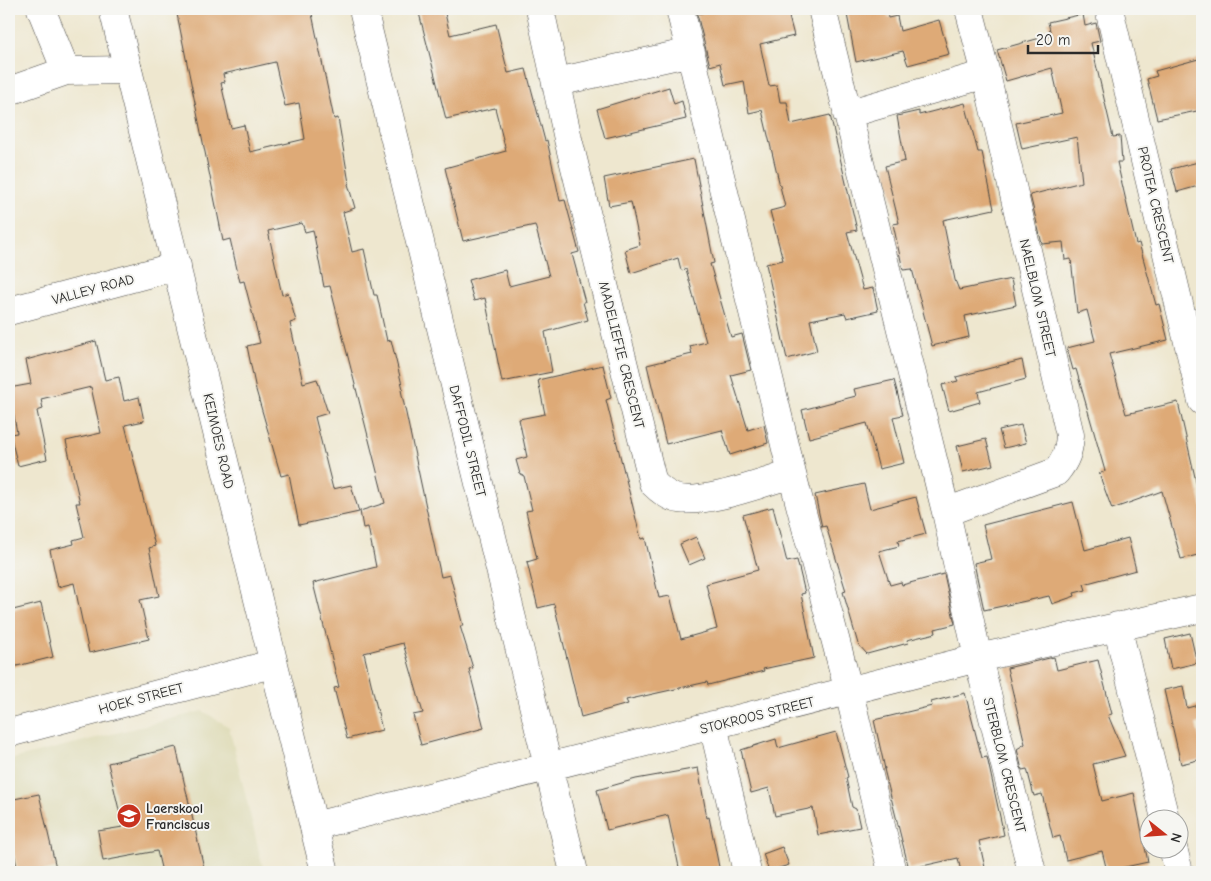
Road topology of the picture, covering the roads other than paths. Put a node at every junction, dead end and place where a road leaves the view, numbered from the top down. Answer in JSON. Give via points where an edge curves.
{"nodes":[{"id":1,"x":41,"y":9,"type":"edge"},
{"id":2,"x":113,"y":9,"type":"edge"},
{"id":3,"x":363,"y":9,"type":"edge"},
{"id":4,"x":540,"y":9,"type":"edge"},
{"id":5,"x":680,"y":9,"type":"edge"},
{"id":6,"x":822,"y":9,"type":"edge"},
{"id":7,"x":969,"y":9,"type":"edge"},
{"id":8,"x":1110,"y":9,"type":"edge"},
{"id":9,"x":691,"y":52,"type":"junction"},
{"id":10,"x":128,"y":70,"type":"junction"},
{"id":11,"x":66,"y":71,"type":"junction"},
{"id":12,"x":986,"y":74,"type":"junction"},
{"id":13,"x":557,"y":82,"type":"junction"},
{"id":14,"x":9,"y":91,"type":"edge"},
{"id":15,"x":847,"y":114,"type":"junction"},
{"id":16,"x":177,"y":266,"type":"junction"},
{"id":17,"x":9,"y":312,"type":"edge"},
{"id":18,"x":1202,"y":401,"type":"edge"},
{"id":19,"x":792,"y":474,"type":"junction"},
{"id":20,"x":946,"y":512,"type":"junction"},
{"id":21,"x":1202,"y":608,"type":"edge"},
{"id":22,"x":1117,"y":626,"type":"junction"},
{"id":23,"x":978,"y":658,"type":"junction"},
{"id":24,"x":272,"y":664,"type":"junction"},
{"id":25,"x":849,"y":692,"type":"junction"},
{"id":26,"x":713,"y":725,"type":"junction"},
{"id":27,"x":9,"y":733,"type":"edge"},
{"id":28,"x":549,"y":765,"type":"junction"},
{"id":29,"x":1162,"y":808,"type":"edge"},
{"id":30,"x":314,"y":826,"type":"junction"},
{"id":31,"x":1176,"y":858,"type":"edge"},
{"id":32,"x":325,"y":872,"type":"edge"},
{"id":33,"x":574,"y":872,"type":"edge"},
{"id":34,"x":747,"y":872,"type":"edge"},
{"id":35,"x":892,"y":872,"type":"edge"},
{"id":36,"x":1032,"y":872,"type":"edge"},
{"id":37,"x":1179,"y":872,"type":"edge"}],
"edges":[{"from":1,"to":11,"type":"street"},
{"from":2,"to":10,"type":"street","name":"KEIMOES ROAD"},
{"from":3,"to":28,"type":"street","name":"DAFFODIL STREET"},
{"from":4,"to":13,"type":"street","name":"MADELIEFIE CRESCENT"},
{"from":5,"to":9,"type":"street"},
{"from":6,"to":15,"type":"street"},
{"from":7,"to":12,"type":"street","name":"NAELBLOM STREET"},
{"from":8,"to":18,"type":"street","name":"PROTEA CRESCENT"},
{"from":9,"to":13,"type":"street"},
{"from":9,"to":19,"type":"street"},
{"from":10,"to":11,"type":"street"},
{"from":10,"to":16,"type":"street","name":"KEIMOES ROAD"},
{"from":11,"to":14,"type":"street"},
{"from":12,"to":15,"type":"street"},
{"from":12,"to":20,"type":"street","name":"NAELBLOM STREET","via":[[1068,424],[1069,450],[1056,472]]},
{"from":13,"to":19,"type":"street","name":"MADELIEFIE CRESCENT","via":[[568,139],[653,483],[664,494],[677,499],[702,499]]},
{"from":15,"to":20,"type":"street"},
{"from":16,"to":17,"type":"street","name":"VALLEY ROAD"},
{"from":16,"to":24,"type":"street","name":"KEIMOES ROAD"},
{"from":19,"to":25,"type":"street"},
{"from":20,"to":23,"type":"street"},
{"from":21,"to":22,"type":"street","name":"STOKROOS STREET"},
{"from":22,"to":23,"type":"street","name":"STOKROOS STREET"},
{"from":22,"to":29,"type":"street"},
{"from":23,"to":25,"type":"street","name":"STOKROOS STREET"},
{"from":23,"to":36,"type":"street","name":"STERBLOM CRESCENT"},
{"from":24,"to":27,"type":"street","name":"HOEK STREET"},
{"from":24,"to":30,"type":"street","name":"KEIMOES ROAD"},
{"from":25,"to":26,"type":"street","name":"STOKROOS STREET"},
{"from":25,"to":35,"type":"street"},
{"from":26,"to":28,"type":"street","name":"STOKROOS STREET"},
{"from":26,"to":34,"type":"street"},
{"from":28,"to":30,"type":"street","name":"STOKROOS STREET"},
{"from":28,"to":33,"type":"street","name":"DAFFODIL STREET"},
{"from":30,"to":32,"type":"street","name":"KEIMOES ROAD"},
{"from":31,"to":37,"type":"street"}]}
